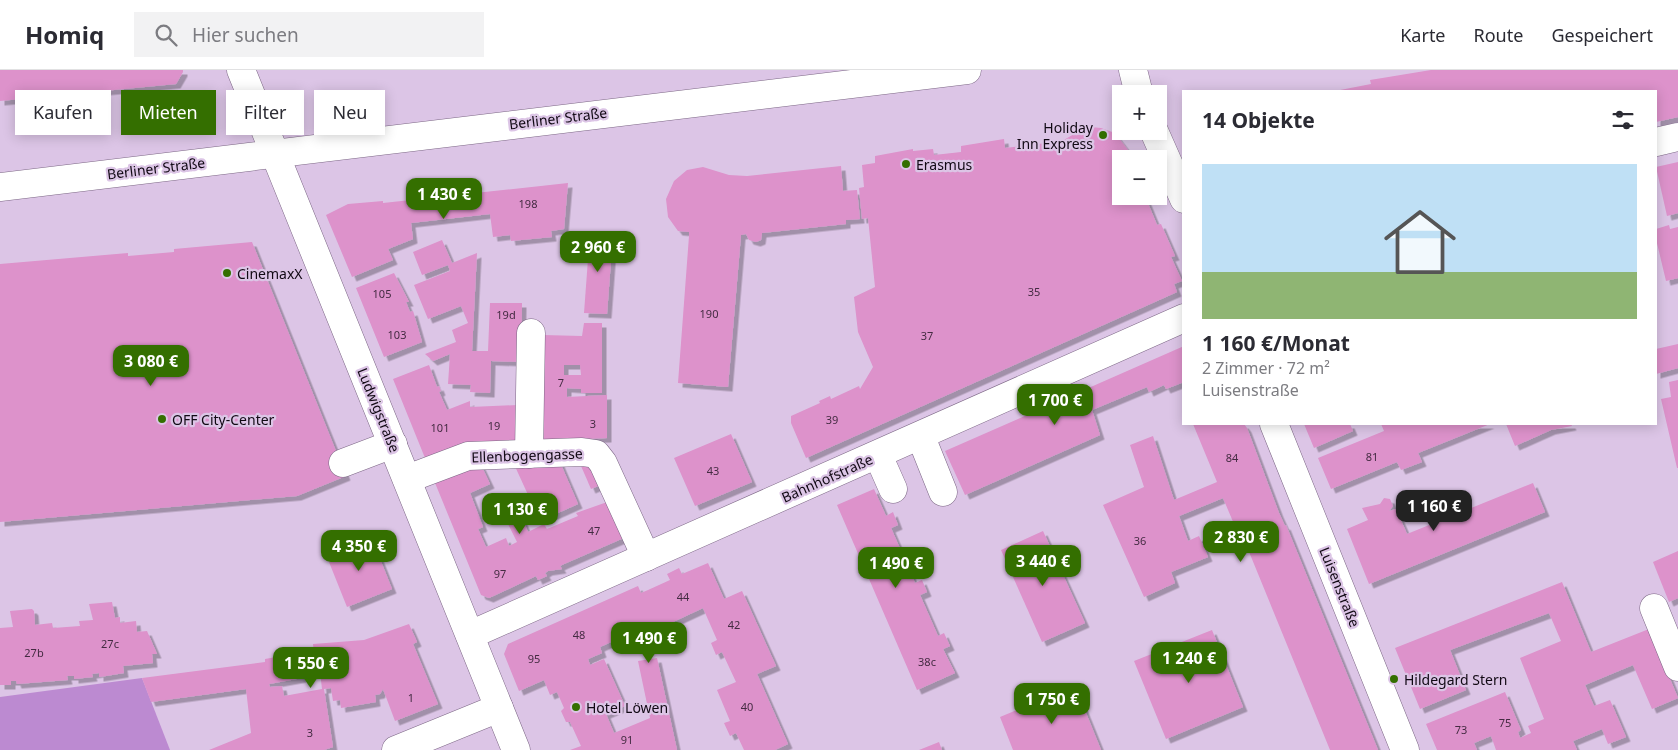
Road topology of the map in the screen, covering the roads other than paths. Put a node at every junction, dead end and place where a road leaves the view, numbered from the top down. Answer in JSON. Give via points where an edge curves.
{"nodes":[{"id":1,"x":241,"y":70,"type":"edge"},
{"id":2,"x":967,"y":70,"type":"edge"},
{"id":3,"x":1133,"y":70,"type":"edge"},
{"id":4,"x":1137,"y":85,"type":"edge"},
{"id":5,"x":1678,"y":137,"type":"edge"},
{"id":6,"x":1158,"y":140,"type":"edge"},
{"id":7,"x":1657,"y":142,"type":"edge"},
{"id":8,"x":275,"y":153,"type":"junction"},
{"id":9,"x":0,"y":187,"type":"edge"},
{"id":10,"x":1182,"y":194,"type":"edge"},
{"id":11,"x":1182,"y":319,"type":"edge"},
{"id":12,"x":531,"y":333,"type":"dead end"},
{"id":13,"x":1274,"y":425,"type":"edge"},
{"id":14,"x":921,"y":437,"type":"junction"},
{"id":15,"x":393,"y":444,"type":"junction"},
{"id":16,"x":529,"y":454,"type":"junction"},
{"id":17,"x":878,"y":455,"type":"junction"},
{"id":18,"x":343,"y":463,"type":"dead end"},
{"id":19,"x":407,"y":479,"type":"junction"},
{"id":20,"x":893,"y":489,"type":"dead end"},
{"id":21,"x":943,"y":492,"type":"dead end"},
{"id":22,"x":646,"y":558,"type":"junction"},
{"id":23,"x":1654,"y":608,"type":"dead end"},
{"id":24,"x":470,"y":635,"type":"junction"},
{"id":25,"x":1678,"y":667,"type":"edge"},
{"id":26,"x":499,"y":708,"type":"junction"},
{"id":27,"x":396,"y":750,"type":"edge"},
{"id":28,"x":516,"y":750,"type":"edge"},
{"id":29,"x":1406,"y":750,"type":"edge"}],
"edges":[{"from":1,"to":8,"type":"street","name":"Ludwigstraße"},
{"from":2,"to":8,"type":"street","name":"Berliner Straße"},
{"from":3,"to":4,"type":"street"},
{"from":5,"to":7,"type":"street"},
{"from":6,"to":10,"type":"street"},
{"from":8,"to":9,"type":"street","name":"Berliner Straße"},
{"from":8,"to":15,"type":"street","name":"Ludwigstraße"},
{"from":11,"to":14,"type":"street","name":"Bahnhofstraße"},
{"from":12,"to":16,"type":"street"},
{"from":13,"to":29,"type":"street","name":"Luisenstraße"},
{"from":14,"to":17,"type":"street","name":"Bahnhofstraße"},
{"from":14,"to":21,"type":"street"},
{"from":15,"to":18,"type":"street"},
{"from":15,"to":19,"type":"street","name":"Ludwigstraße"},
{"from":16,"to":19,"type":"street","name":"Ellenbogengasse","via":[[468,456]]},
{"from":16,"to":22,"type":"street","name":"Ellenbogengasse","via":[[596,454],[603,462]]},
{"from":17,"to":20,"type":"street"},
{"from":17,"to":22,"type":"street","name":"Bahnhofstraße"},
{"from":19,"to":24,"type":"street","name":"Ludwigstraße"},
{"from":22,"to":24,"type":"street","name":"Bahnhofstraße"},
{"from":23,"to":25,"type":"street"},
{"from":24,"to":26,"type":"street","name":"Ludwigstraße"},
{"from":26,"to":27,"type":"street"},
{"from":26,"to":28,"type":"street","name":"Ludwigstraße"}]}
